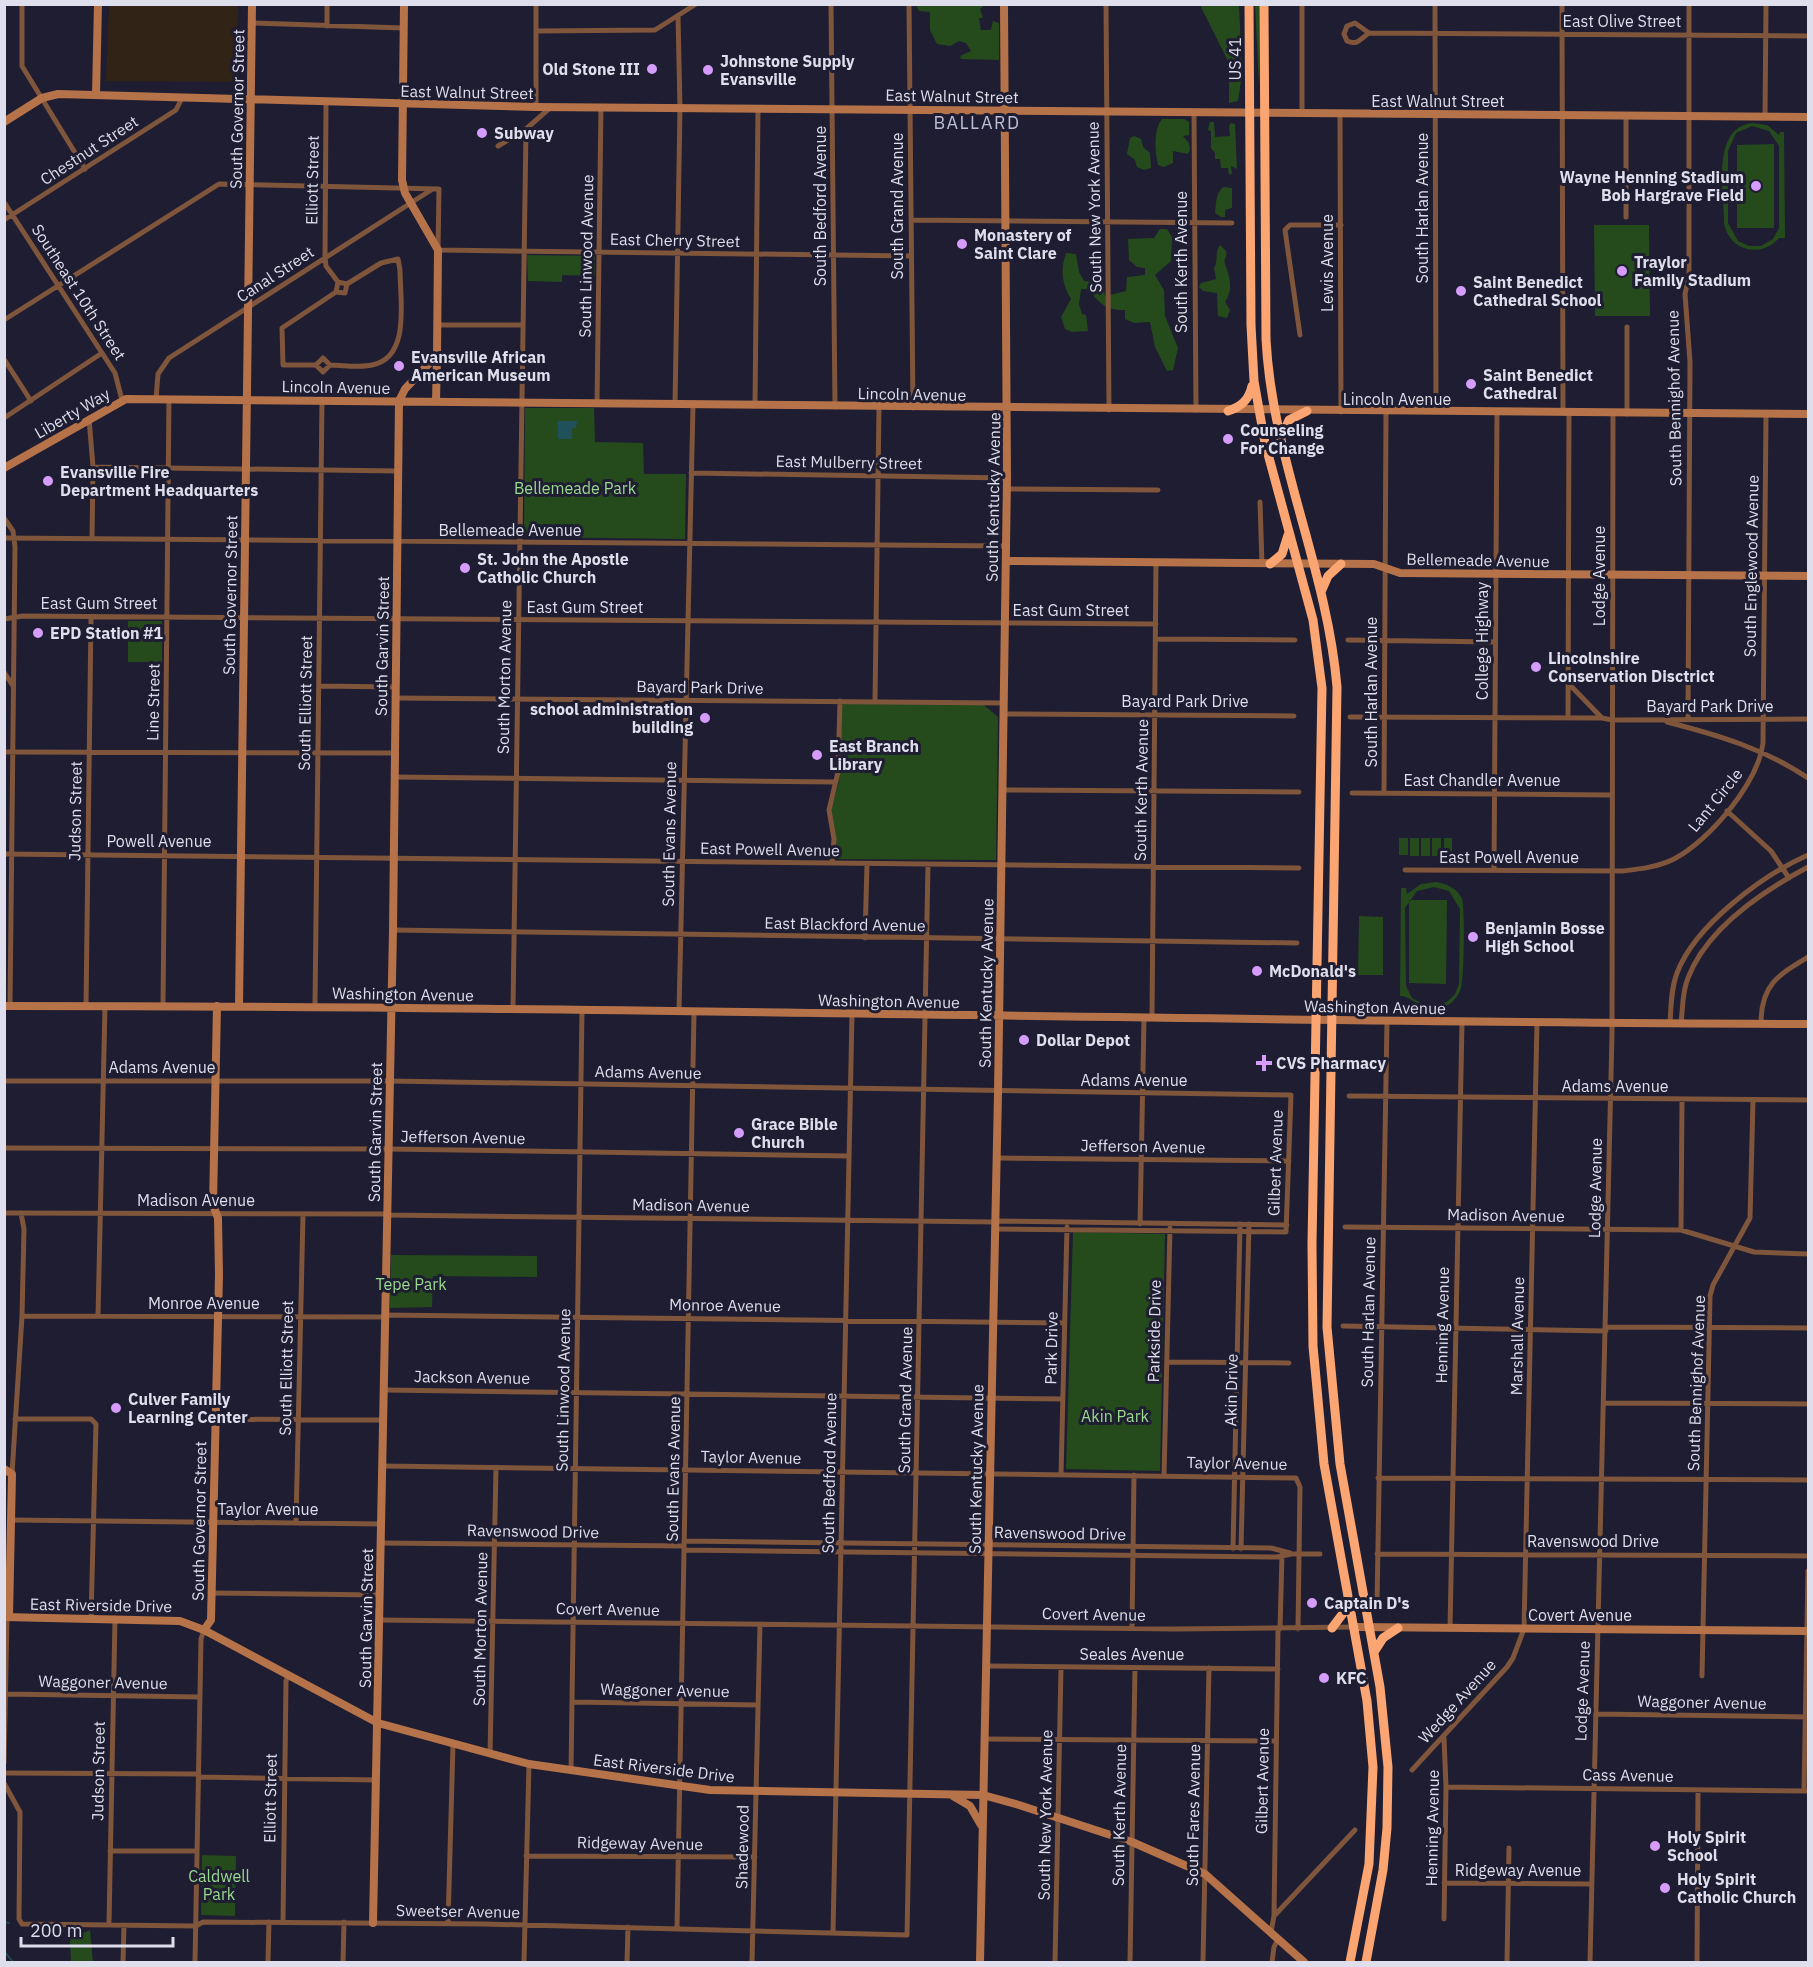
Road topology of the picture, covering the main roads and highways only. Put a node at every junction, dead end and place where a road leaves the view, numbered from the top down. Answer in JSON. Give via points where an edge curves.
{"nodes":[{"id":1,"x":1264,"y":4,"type":"edge"},
{"id":2,"x":1270,"y":4,"type":"edge"},
{"id":3,"x":1249,"y":7,"type":"edge"},
{"id":4,"x":1264,"y":66,"type":"junction"},
{"id":5,"x":1254,"y":381,"type":"junction"},
{"id":6,"x":1228,"y":411,"type":"road end"},
{"id":7,"x":1307,"y":411,"type":"road end"},
{"id":8,"x":1281,"y":444,"type":"junction"},
{"id":9,"x":1289,"y":529,"type":"junction"},
{"id":10,"x":1266,"y":564,"type":"road end"},
{"id":11,"x":1341,"y":564,"type":"road end"},
{"id":12,"x":1321,"y":592,"type":"junction"},
{"id":13,"x":1320,"y":801,"type":"junction"},
{"id":14,"x":1335,"y":801,"type":"junction"},
{"id":15,"x":1313,"y":1180,"type":"junction"},
{"id":16,"x":1328,"y":1181,"type":"junction"},
{"id":17,"x":1350,"y":1604,"type":"junction"},
{"id":18,"x":1332,"y":1628,"type":"road end"},
{"id":19,"x":1398,"y":1628,"type":"road end"},
{"id":20,"x":1374,"y":1652,"type":"junction"},
{"id":21,"x":1348,"y":1962,"type":"edge"},
{"id":22,"x":1366,"y":1962,"type":"edge"}],
"edges":[{"from":1,"to":4,"type":"highway","number":"US 41"},
{"from":2,"to":4,"type":"highway"},
{"from":3,"to":5,"type":"highway","name":"US 41","number":"US 41"},
{"from":4,"to":8,"type":"highway","number":"US 41","via":[[1266,339],[1273,411]]},
{"from":5,"to":6,"type":"highway","via":[[1248,399]]},
{"from":5,"to":9,"type":"highway","number":"US 41","via":[[1258,411]]},
{"from":7,"to":8,"type":"highway","via":[[1286,423]]},
{"from":8,"to":12,"type":"highway","number":"US 41"},
{"from":9,"to":10,"type":"highway","via":[[1284,550]]},
{"from":9,"to":13,"type":"highway","number":"US 41","via":[[1313,620],[1320,669]]},
{"from":11,"to":12,"type":"highway","via":[[1328,576]]},
{"from":12,"to":14,"type":"highway","number":"US 41","via":[[1331,636],[1336,687]]},
{"from":13,"to":14,"type":"highway","via":[[1328,794]]},
{"from":13,"to":15,"type":"highway","number":"US 41"},
{"from":14,"to":16,"type":"highway","number":"US 41"},
{"from":15,"to":16,"type":"highway","via":[[1321,1188]]},
{"from":15,"to":17,"type":"highway","number":"US 41","via":[[1312,1327],[1317,1402],[1330,1501]]},
{"from":16,"to":20,"type":"highway","number":"US 41","via":[[1326,1298],[1333,1408],[1342,1482]]},
{"from":17,"to":18,"type":"highway"},
{"from":17,"to":21,"type":"highway","number":"US 41","via":[[1370,1721],[1373,1794],[1369,1864]]},
{"from":19,"to":20,"type":"highway","via":[[1383,1638]]},
{"from":20,"to":22,"type":"highway","number":"US 41","via":[[1383,1711],[1388,1805],[1381,1887]]}]}
